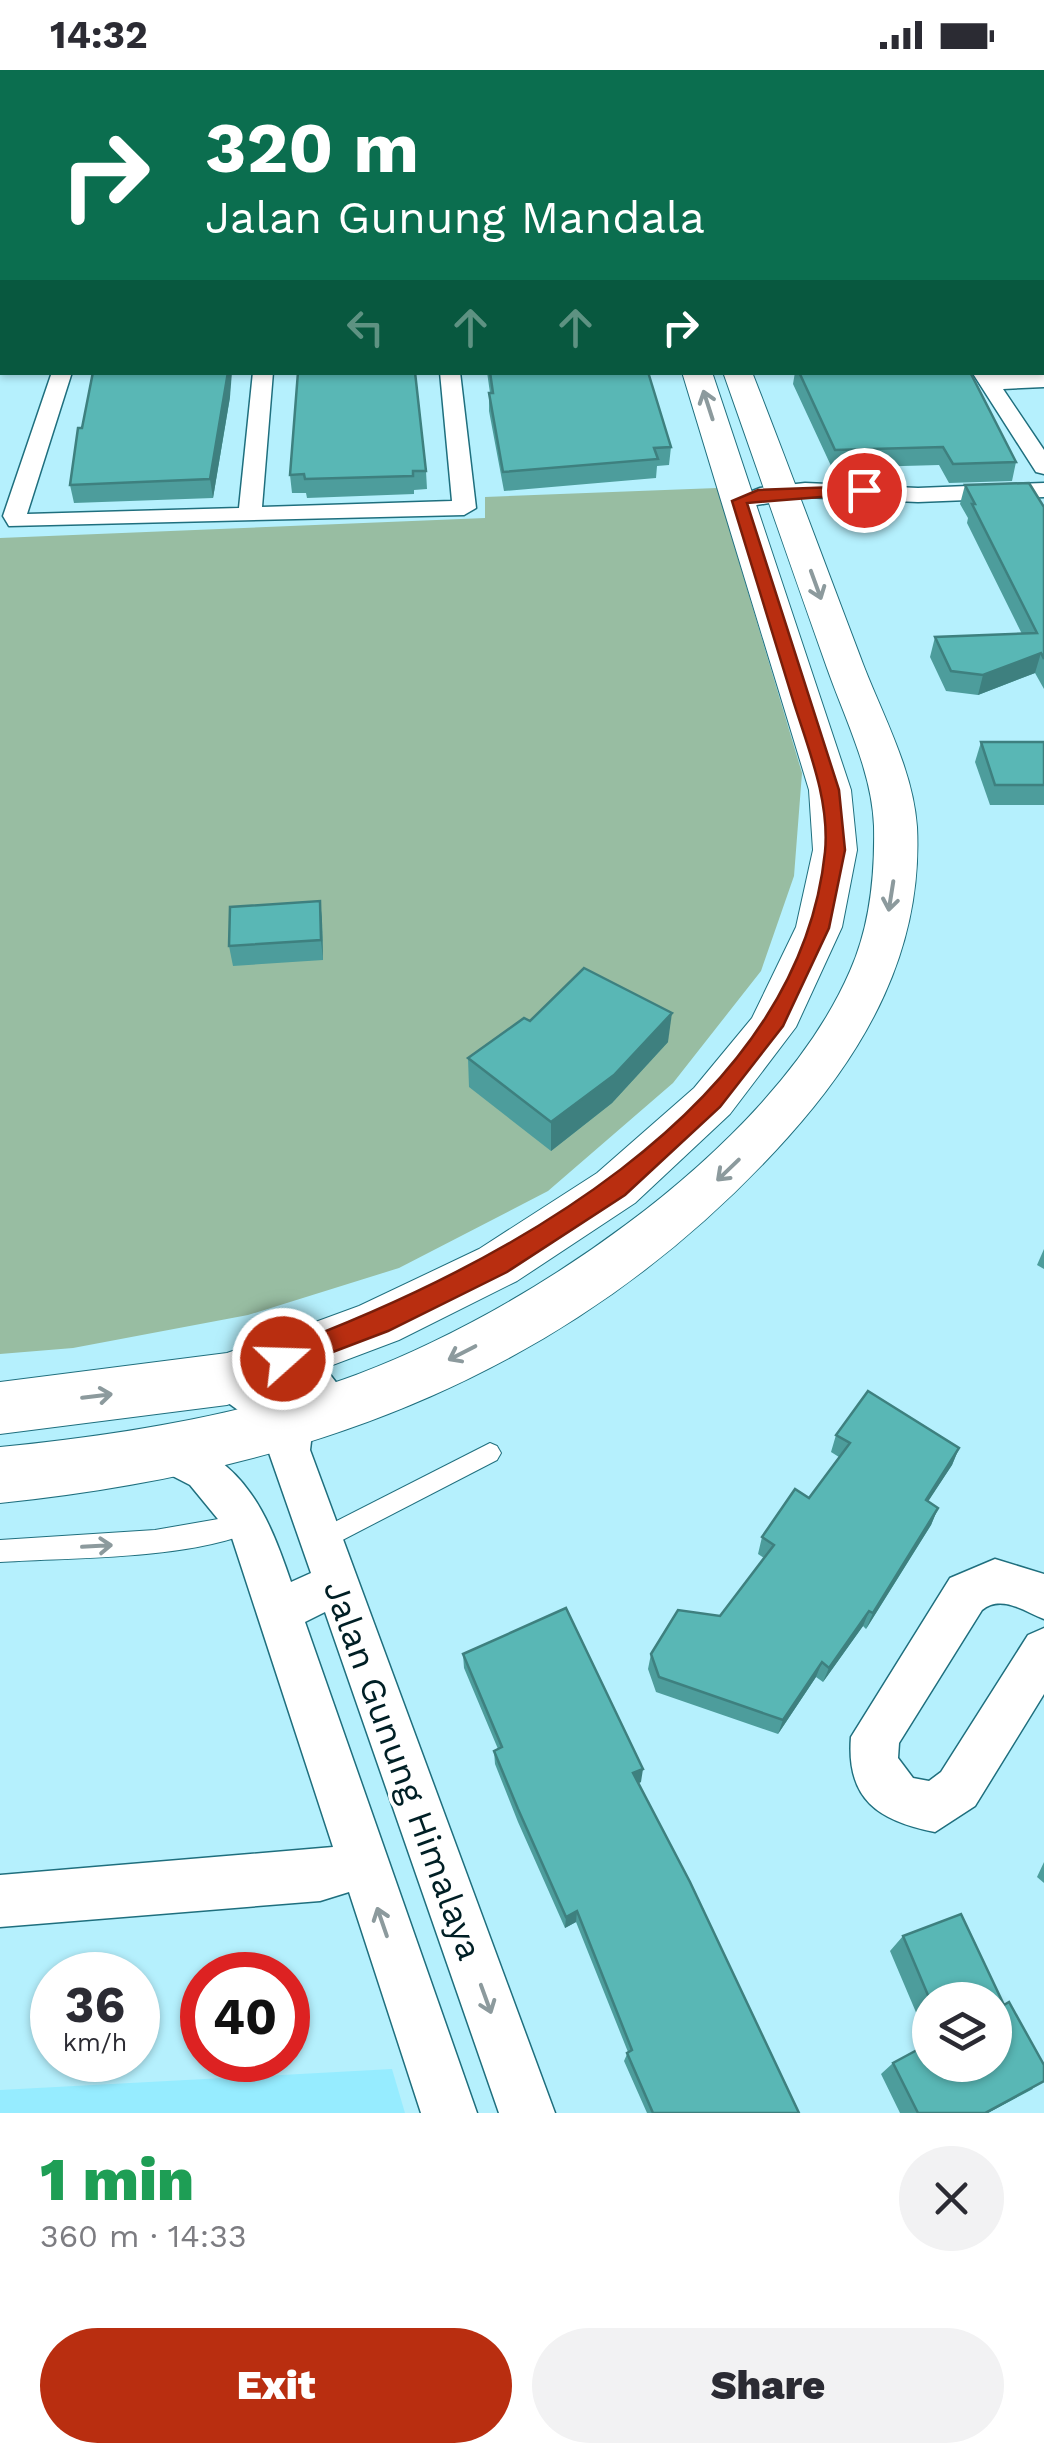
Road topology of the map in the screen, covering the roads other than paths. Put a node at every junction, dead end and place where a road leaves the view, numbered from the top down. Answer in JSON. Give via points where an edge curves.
{"nodes":[{"id":1,"x":61,"y":375,"type":"edge"},
{"id":2,"x":263,"y":375,"type":"edge"},
{"id":3,"x":450,"y":375,"type":"edge"},
{"id":4,"x":699,"y":375,"type":"edge"},
{"id":5,"x":739,"y":375,"type":"edge"},
{"id":6,"x":985,"y":378,"type":"edge"},
{"id":7,"x":1044,"y":381,"type":"edge"},
{"id":8,"x":1044,"y":467,"type":"edge"},
{"id":9,"x":762,"y":488,"type":"junction"},
{"id":10,"x":1044,"y":490,"type":"edge"},
{"id":11,"x":250,"y":515,"type":"junction"},
{"id":12,"x":311,"y":1350,"type":"junction"},
{"id":13,"x":227,"y":1379,"type":"junction"},
{"id":14,"x":0,"y":1408,"type":"edge"},
{"id":15,"x":313,"y":1416,"type":"junction"},
{"id":16,"x":490,"y":1453,"type":"dead end"},
{"id":17,"x":172,"y":1454,"type":"junction"},
{"id":18,"x":0,"y":1474,"type":"edge"},
{"id":19,"x":249,"y":1524,"type":"junction"},
{"id":20,"x":0,"y":1551,"type":"edge"},
{"id":21,"x":328,"y":1562,"type":"junction"},
{"id":22,"x":1044,"y":1597,"type":"edge"},
{"id":23,"x":278,"y":1611,"type":"junction"},
{"id":24,"x":1044,"y":1651,"type":"edge"},
{"id":25,"x":362,"y":1863,"type":"junction"},
{"id":26,"x":0,"y":1900,"type":"edge"},
{"id":27,"x":449,"y":2113,"type":"edge"},
{"id":28,"x":527,"y":2113,"type":"edge"}],
"edges":[{"from":1,"to":11,"type":"street","via":[[18,521]]},
{"from":2,"to":11,"type":"street"},
{"from":3,"to":11,"type":"street","via":[[464,508]]},
{"from":9,"to":4,"type":"street","one_way":true},
{"from":5,"to":9,"type":"street"},
{"from":6,"to":7,"type":"street"},
{"from":6,"to":8,"type":"street"},
{"from":9,"to":10,"type":"street","via":[[871,504],[916,495]]},
{"from":9,"to":12,"type":"street","via":[[830,790],[835,850],[819,928],[772,1026],[712,1101],[616,1188],[498,1265]]},
{"from":9,"to":15,"type":"street","one_way":true,"via":[[892,797],[894,891],[876,965],[828,1056],[762,1137],[666,1230],[537,1315],[410,1379]]},
{"from":12,"to":13,"type":"street"},
{"from":12,"to":15,"type":"street","via":[[304,1370],[318,1395]]},
{"from":14,"to":13,"type":"street","one_way":true},
{"from":13,"to":15,"type":"street"},
{"from":15,"to":17,"type":"street"},
{"from":15,"to":21,"type":"street","name":"Jalan Gunung Himalaya","via":[[289,1450]]},
{"from":16,"to":21,"type":"lane"},
{"from":17,"to":18,"type":"street"},
{"from":17,"to":19,"type":"street","name":"Jalan Gunung Himalaya","via":[[205,1471]]},
{"from":20,"to":19,"type":"lane","one_way":true,"via":[[146,1543]]},
{"from":19,"to":23,"type":"street","name":"Jalan Gunung Himalaya"},
{"from":21,"to":23,"type":"street"},
{"from":21,"to":28,"type":"street","name":"Jalan Gunung Himalaya","one_way":true},
{"from":22,"to":24,"type":"street","via":[[1002,1578],[982,1580],[966,1594],[875,1737],[873,1765],[899,1800],[935,1807],[958,1789]]},
{"from":23,"to":25,"type":"street","name":"Jalan Gunung Himalaya"},
{"from":25,"to":26,"type":"street","via":[[320,1876]]},
{"from":27,"to":25,"type":"street","name":"Jalan Gunung Himalaya","one_way":true}]}
